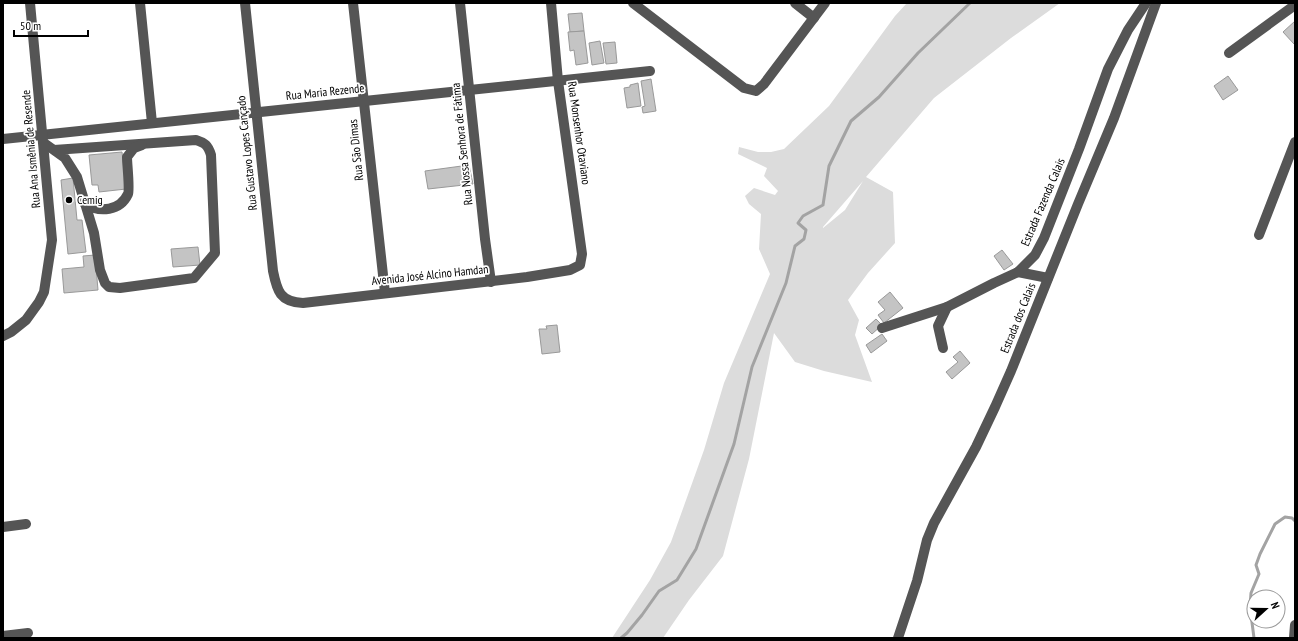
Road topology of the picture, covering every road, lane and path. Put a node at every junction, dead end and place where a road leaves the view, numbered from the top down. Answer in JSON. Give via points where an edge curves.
{"nodes":[{"id":1,"x":30,"y":3,"type":"edge"},
{"id":2,"x":140,"y":3,"type":"edge"},
{"id":3,"x":245,"y":3,"type":"edge"},
{"id":4,"x":353,"y":3,"type":"edge"},
{"id":5,"x":460,"y":3,"type":"edge"},
{"id":6,"x":551,"y":3,"type":"edge"},
{"id":7,"x":633,"y":3,"type":"edge"},
{"id":8,"x":795,"y":3,"type":"edge"},
{"id":9,"x":825,"y":3,"type":"edge"},
{"id":10,"x":1146,"y":3,"type":"edge"},
{"id":11,"x":1156,"y":3,"type":"edge"},
{"id":12,"x":1295,"y":6,"type":"edge"},
{"id":13,"x":814,"y":18,"type":"junction"},
{"id":14,"x":1229,"y":53,"type":"dead end"},
{"id":15,"x":650,"y":71,"type":"dead end"},
{"id":16,"x":558,"y":81,"type":"junction"},
{"id":17,"x":470,"y":90,"type":"junction"},
{"id":18,"x":364,"y":101,"type":"junction"},
{"id":19,"x":256,"y":112,"type":"junction"},
{"id":20,"x":152,"y":123,"type":"junction"},
{"id":21,"x":3,"y":139,"type":"edge"},
{"id":22,"x":43,"y":139,"type":"junction"},
{"id":23,"x":1295,"y":142,"type":"edge"},
{"id":24,"x":144,"y":144,"type":"junction"},
{"id":25,"x":54,"y":150,"type":"junction"},
{"id":26,"x":85,"y":204,"type":"junction"},
{"id":27,"x":1259,"y":236,"type":"dead end"},
{"id":28,"x":580,"y":265,"type":"joint"},
{"id":29,"x":1018,"y":272,"type":"junction"},
{"id":30,"x":1048,"y":278,"type":"junction"},
{"id":31,"x":491,"y":282,"type":"junction"},
{"id":32,"x":385,"y":293,"type":"junction"},
{"id":33,"x":283,"y":297,"type":"joint"},
{"id":34,"x":947,"y":307,"type":"junction"},
{"id":35,"x":882,"y":328,"type":"dead end"},
{"id":36,"x":3,"y":336,"type":"edge"},
{"id":37,"x":943,"y":348,"type":"dead end"},
{"id":38,"x":26,"y":524,"type":"dead end"},
{"id":39,"x":3,"y":527,"type":"edge"},
{"id":40,"x":1295,"y":626,"type":"edge"},
{"id":41,"x":28,"y":633,"type":"dead end"},
{"id":42,"x":3,"y":636,"type":"edge"},
{"id":43,"x":898,"y":638,"type":"edge"},
{"id":44,"x":1294,"y":638,"type":"edge"}],
"edges":[{"from":1,"to":22,"type":"street","name":"Rua Ana Ismênia de Resende"},
{"from":2,"to":20,"type":"street"},
{"from":3,"to":19,"type":"street","name":"Rua Gustavo Lopes Cançado"},
{"from":4,"to":18,"type":"street","name":"Rua São Dimas"},
{"from":5,"to":17,"type":"street","name":"Rua Nossa Senhora de Fátima"},
{"from":6,"to":16,"type":"street","name":"Rua Monsenhor Otaviano"},
{"from":7,"to":13,"type":"street","via":[[744,88],[756,90],[764,84]]},
{"from":8,"to":13,"type":"street"},
{"from":9,"to":13,"type":"street"},
{"from":10,"to":29,"type":"street","name":"Estrada Fazenda Calais","via":[[1128,30],[1108,69],[1044,238],[1035,255]]},
{"from":11,"to":30,"type":"street","name":"Estrada dos Calais","via":[[1114,118]]},
{"from":12,"to":14,"type":"street"},
{"from":15,"to":16,"type":"street","name":"Rua Maria Rezende"},
{"from":16,"to":17,"type":"street","name":"Rua Maria Rezende"},
{"from":16,"to":28,"type":"street","name":"Rua Monsenhor Otaviano","via":[[582,254]]},
{"from":17,"to":18,"type":"street","name":"Rua Maria Rezende"},
{"from":17,"to":31,"type":"street","name":"Rua Nossa Senhora de Fátima"},
{"from":18,"to":19,"type":"street","name":"Rua Maria Rezende"},
{"from":18,"to":32,"type":"street","name":"Rua São Dimas"},
{"from":19,"to":20,"type":"street","name":"Rua Maria Rezende"},
{"from":19,"to":33,"type":"street","name":"Rua Gustavo Lopes Cançado","via":[[273,271],[276,286]]},
{"from":20,"to":22,"type":"street","name":"Rua Maria Rezende"},
{"from":21,"to":22,"type":"street","name":"Rua Maria Rezende"},
{"from":22,"to":25,"type":"street"},
{"from":22,"to":36,"type":"street","name":"Rua Ana Ismênia de Resende","via":[[52,240],[44,292],[26,320]]},
{"from":23,"to":27,"type":"street"},
{"from":24,"to":25,"type":"street"},
{"from":24,"to":26,"type":"street","via":[[134,148],[127,157],[128,193],[122,202],[110,209],[100,210]]},
{"from":24,"to":26,"type":"street","via":[[196,140],[209,147],[215,253],[194,278],[120,288],[109,286],[105,283],[100,270],[94,233]]},
{"from":25,"to":26,"type":"street","via":[[65,158],[77,177]]},
{"from":28,"to":31,"type":"street","name":"Avenida José Alcino Hamdan","via":[[570,270]]},
{"from":29,"to":30,"type":"street"},
{"from":29,"to":34,"type":"street","name":"Estrada Fazenda Calais"},
{"from":30,"to":43,"type":"street","name":"Estrada dos Calais","via":[[995,407],[929,535]]},
{"from":31,"to":32,"type":"street","name":"Avenida José Alcino Hamdan"},
{"from":32,"to":33,"type":"street","name":"Avenida José Alcino Hamdan","via":[[303,303],[293,303]]},
{"from":34,"to":35,"type":"street","name":"Estrada Fazenda Calais"},
{"from":34,"to":37,"type":"street","via":[[938,326]]},
{"from":38,"to":39,"type":"street"},
{"from":40,"to":44,"type":"street"},
{"from":41,"to":42,"type":"street"}]}
